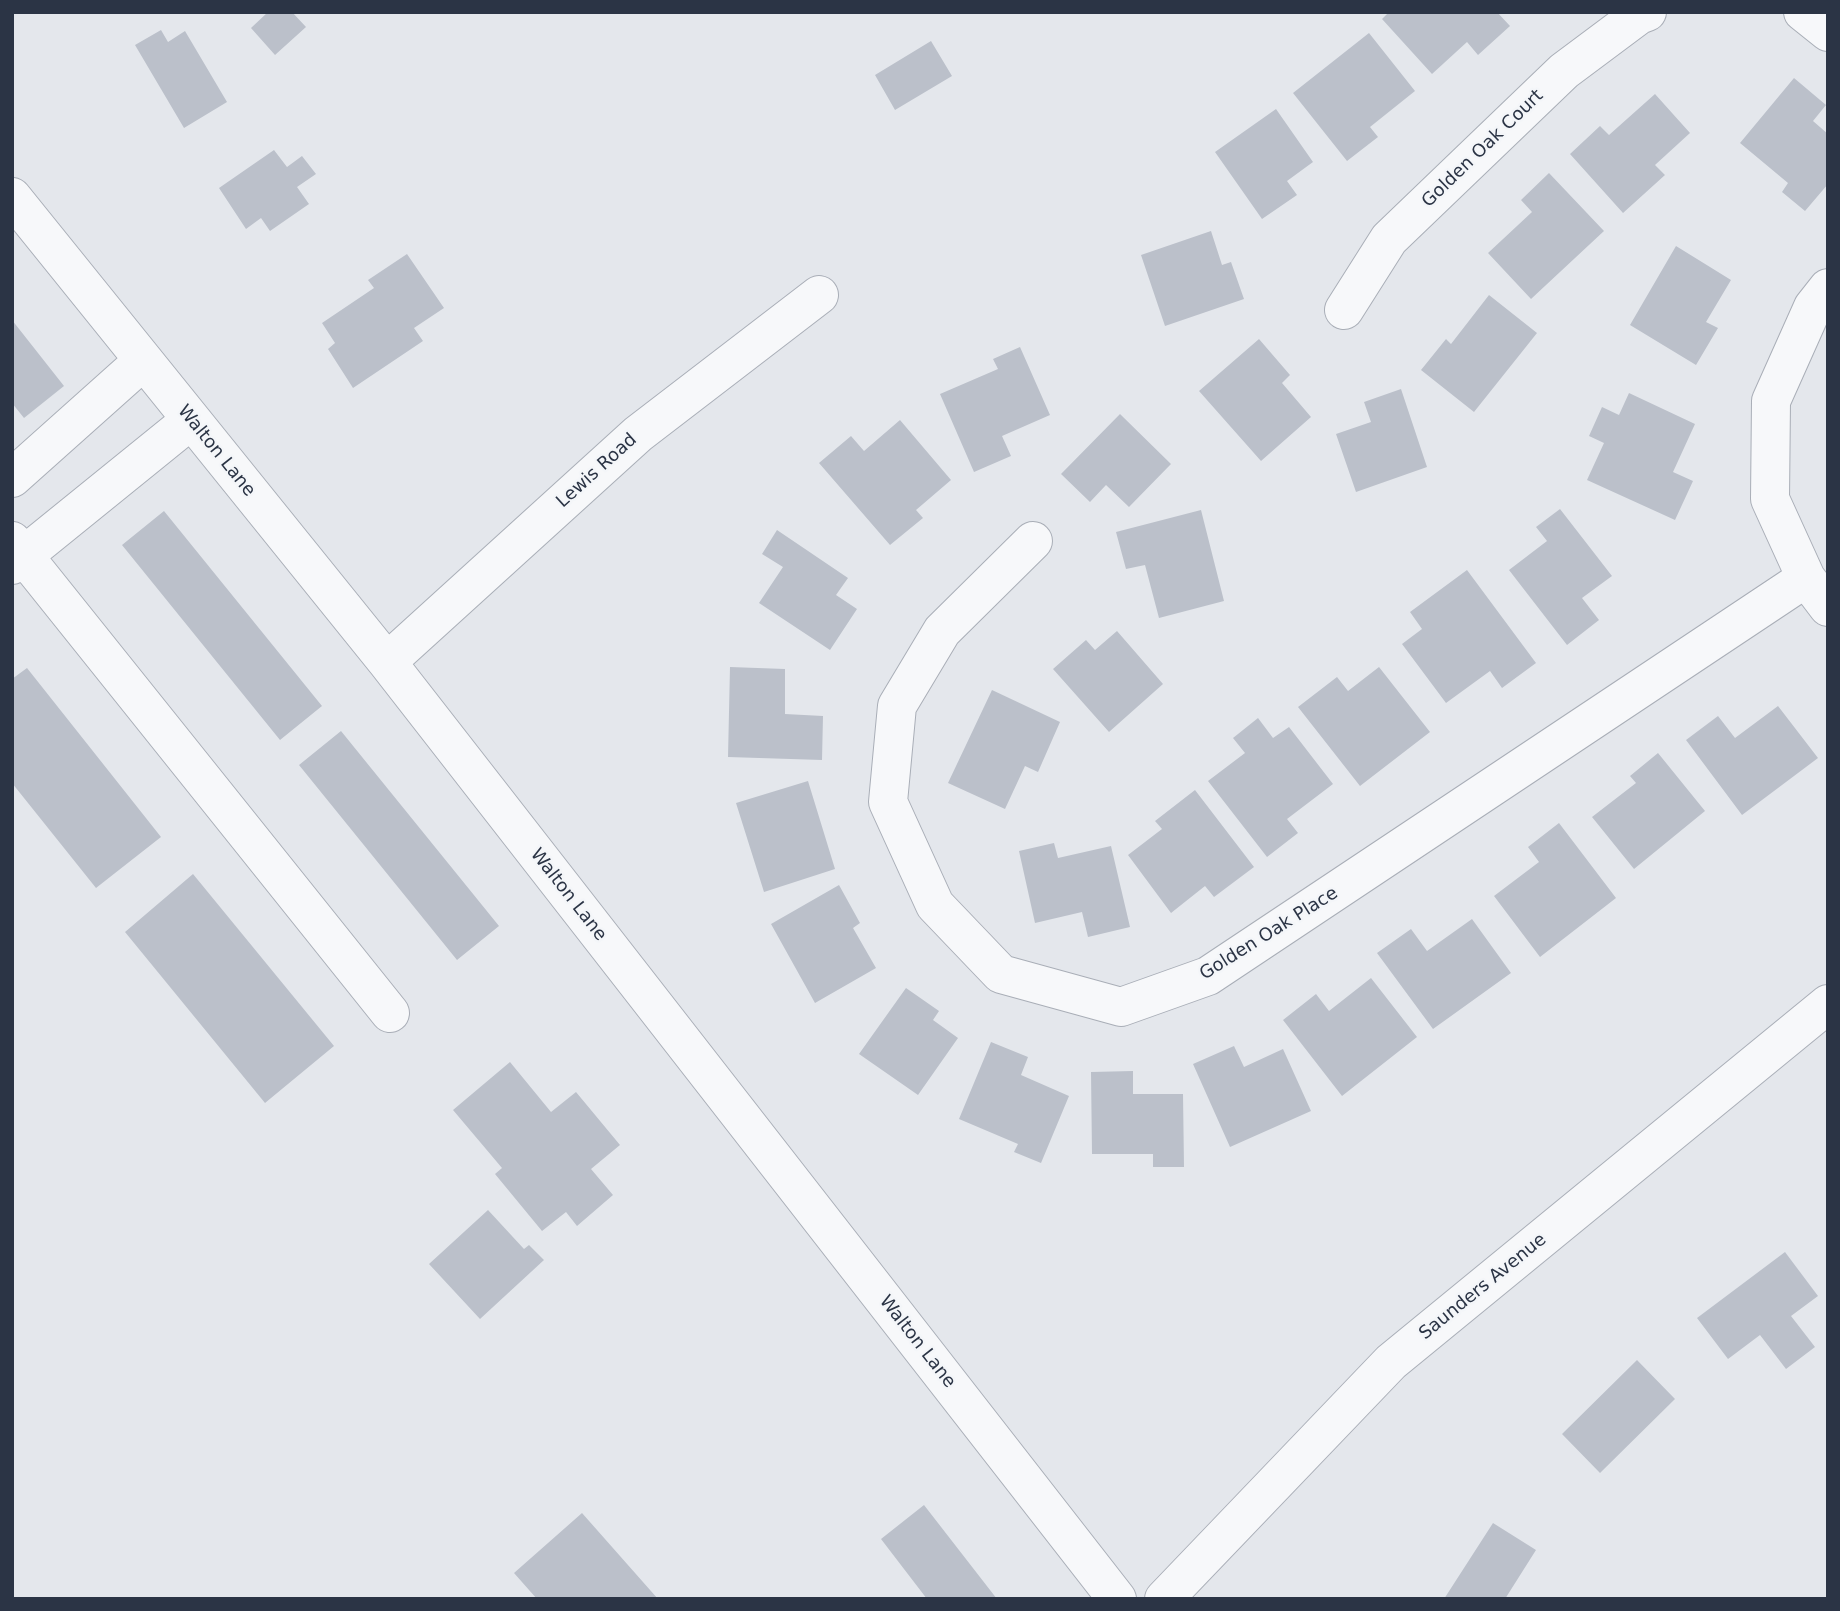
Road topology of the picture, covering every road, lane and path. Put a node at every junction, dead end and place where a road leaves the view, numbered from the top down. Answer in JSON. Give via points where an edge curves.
{"nodes":[{"id":1,"x":1647,"y":12,"type":"edge"},
{"id":2,"x":1803,"y":12,"type":"edge"},
{"id":3,"x":1828,"y":32,"type":"edge"},
{"id":4,"x":12,"y":197,"type":"edge"},
{"id":5,"x":1828,"y":288,"type":"edge"},
{"id":6,"x":819,"y":295,"type":"dead end"},
{"id":7,"x":1343,"y":310,"type":"dead end"},
{"id":8,"x":143,"y":361,"type":"junction"},
{"id":9,"x":191,"y":419,"type":"junction"},
{"id":10,"x":12,"y":478,"type":"edge"},
{"id":11,"x":1033,"y":541,"type":"dead end"},
{"id":12,"x":16,"y":554,"type":"edge"},
{"id":13,"x":1817,"y":593,"type":"edge"},
{"id":14,"x":387,"y":662,"type":"junction"},
{"id":15,"x":1828,"y":1004,"type":"edge"},
{"id":16,"x":390,"y":1013,"type":"dead end"},
{"id":17,"x":1117,"y":1599,"type":"edge"},
{"id":18,"x":1164,"y":1599,"type":"edge"}],
"edges":[{"from":1,"to":7,"type":"street","name":"Golden Oak Court","via":[[1564,71],[1389,239]]},
{"from":2,"to":3,"type":"street"},
{"from":4,"to":8,"type":"street","name":"Walton Lane"},
{"from":5,"to":13,"type":"street","via":[[1813,307],[1771,401],[1770,499]]},
{"from":6,"to":14,"type":"street","name":"Lewis Road","via":[[638,434]]},
{"from":8,"to":9,"type":"street","name":"Walton Lane"},
{"from":8,"to":10,"type":"street"},
{"from":9,"to":12,"type":"street"},
{"from":9,"to":14,"type":"street","name":"Walton Lane"},
{"from":11,"to":13,"type":"street","name":"Golden Oak Place","via":[[942,631],[897,706],[888,802],[934,905],[1001,974],[1121,1007],[1208,976]]},
{"from":12,"to":16,"type":"street"},
{"from":14,"to":17,"type":"street","name":"Walton Lane"},
{"from":15,"to":18,"type":"street","name":"Saunders Avenue","via":[[1391,1363]]}]}
